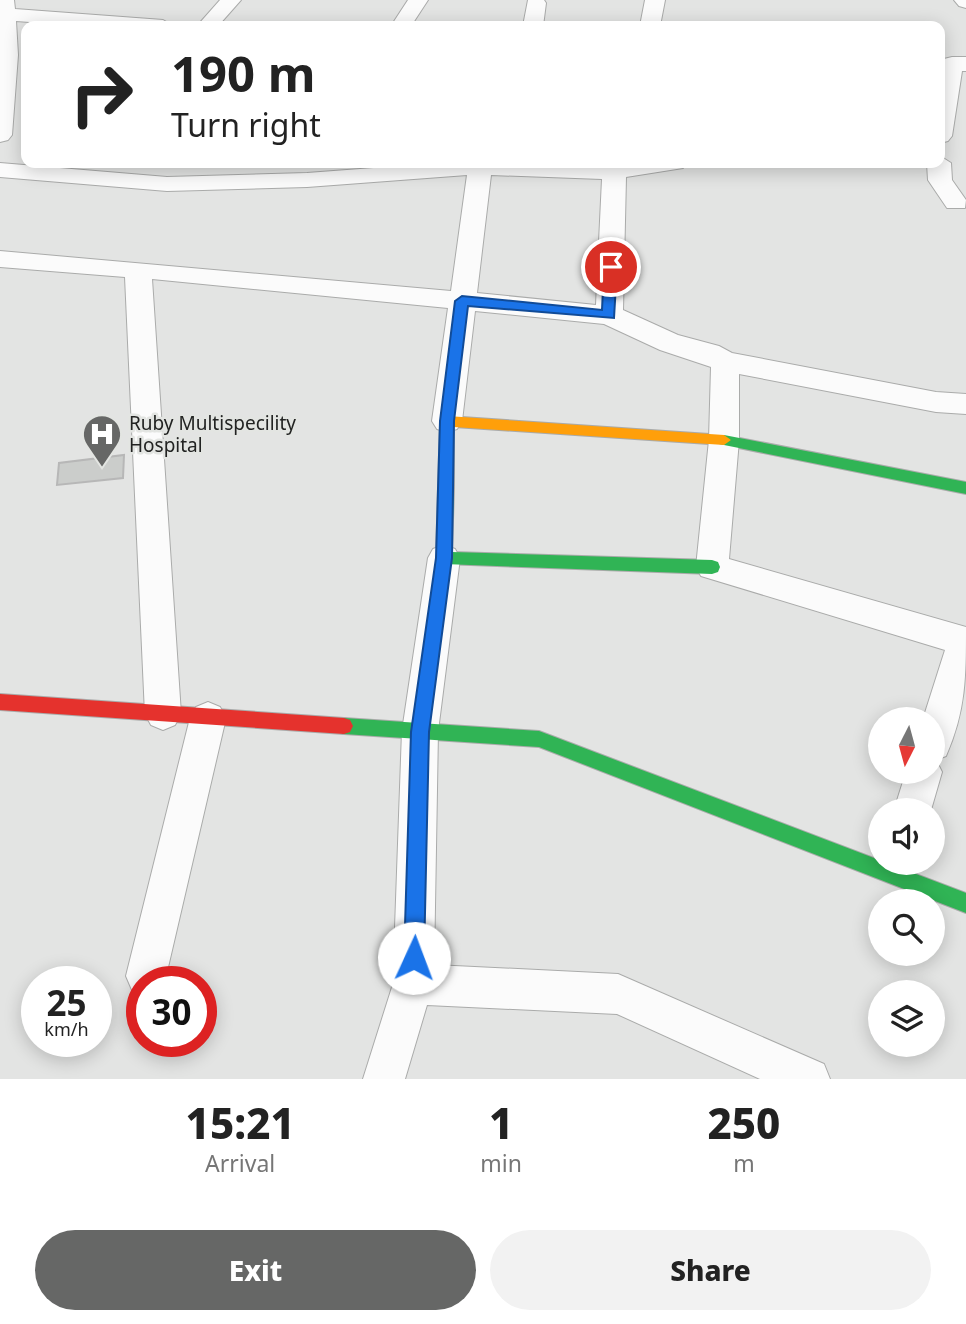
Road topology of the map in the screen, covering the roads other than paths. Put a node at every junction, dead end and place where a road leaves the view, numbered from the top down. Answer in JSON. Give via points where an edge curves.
{"nodes":[{"id":1,"x":231,"y":0,"type":"edge"},
{"id":2,"x":418,"y":0,"type":"edge"},
{"id":3,"x":655,"y":0,"type":"edge"},
{"id":4,"x":536,"y":3,"type":"dead end"},
{"id":5,"x":5,"y":7,"type":"edge"},
{"id":6,"x":121,"y":21,"type":"edge"},
{"id":7,"x":212,"y":21,"type":"edge"},
{"id":8,"x":404,"y":21,"type":"edge"},
{"id":9,"x":534,"y":21,"type":"edge"},
{"id":10,"x":651,"y":21,"type":"edge"},
{"id":11,"x":965,"y":64,"type":"edge"},
{"id":12,"x":945,"y":106,"type":"edge"},
{"id":13,"x":0,"y":135,"type":"edge"},
{"id":14,"x":438,"y":168,"type":"edge"},
{"id":15,"x":480,"y":168,"type":"edge"},
{"id":16,"x":621,"y":168,"type":"edge"},
{"id":17,"x":939,"y":168,"type":"edge"},
{"id":18,"x":0,"y":170,"type":"edge"},
{"id":19,"x":312,"y":171,"type":"edge"},
{"id":20,"x":147,"y":172,"type":"edge"},
{"id":21,"x":956,"y":202,"type":"dead end"},
{"id":22,"x":0,"y":260,"type":"edge"},
{"id":23,"x":138,"y":269,"type":"junction"},
{"id":24,"x":462,"y":301,"type":"junction"},
{"id":25,"x":609,"y":315,"type":"junction"},
{"id":26,"x":725,"y":362,"type":"junction"},
{"id":27,"x":966,"y":404,"type":"edge"},
{"id":28,"x":447,"y":421,"type":"junction"},
{"id":29,"x":724,"y":440,"type":"junction"},
{"id":30,"x":966,"y":488,"type":"edge"},
{"id":31,"x":444,"y":558,"type":"junction"},
{"id":32,"x":712,"y":567,"type":"junction"},
{"id":33,"x":965,"y":641,"type":"edge"},
{"id":34,"x":0,"y":702,"type":"edge"},
{"id":35,"x":945,"y":707,"type":"edge"},
{"id":36,"x":163,"y":714,"type":"junction"},
{"id":37,"x":208,"y":718,"type":"junction"},
{"id":38,"x":420,"y":732,"type":"junction"},
{"id":39,"x":868,"y":858,"type":"edge"},
{"id":40,"x":910,"y":875,"type":"edge"},
{"id":41,"x":966,"y":902,"type":"edge"},
{"id":42,"x":148,"y":966,"type":"edge"},
{"id":43,"x":413,"y":984,"type":"junction"},
{"id":44,"x":384,"y":1079,"type":"edge"},
{"id":45,"x":809,"y":1079,"type":"edge"}],
"edges":[{"from":1,"to":7,"type":"street"},
{"from":2,"to":8,"type":"street"},
{"from":3,"to":10,"type":"street"},
{"from":4,"to":9,"type":"street"},
{"from":5,"to":6,"type":"street"},
{"from":5,"to":13,"type":"street","via":[[7,55]]},
{"from":11,"to":12,"type":"street","via":[[952,64]]},
{"from":14,"to":19,"type":"street"},
{"from":15,"to":24,"type":"street"},
{"from":16,"to":25,"type":"street"},
{"from":17,"to":21,"type":"street","via":[[940,180]]},
{"from":18,"to":20,"type":"street"},
{"from":19,"to":20,"type":"street","via":[[167,184]]},
{"from":22,"to":23,"type":"street"},
{"from":23,"to":24,"type":"street"},
{"from":23,"to":36,"type":"street"},
{"from":24,"to":25,"type":"street"},
{"from":24,"to":28,"type":"street"},
{"from":25,"to":26,"type":"street"},
{"from":26,"to":27,"type":"street"},
{"from":26,"to":29,"type":"street"},
{"from":28,"to":29,"type":"street"},
{"from":28,"to":31,"type":"street"},
{"from":29,"to":30,"type":"street"},
{"from":29,"to":32,"type":"street"},
{"from":31,"to":32,"type":"street"},
{"from":31,"to":38,"type":"street"},
{"from":32,"to":33,"type":"street"},
{"from":33,"to":35,"type":"street"},
{"from":34,"to":36,"type":"street"},
{"from":36,"to":37,"type":"street"},
{"from":37,"to":38,"type":"street"},
{"from":37,"to":42,"type":"street"},
{"from":38,"to":39,"type":"street","via":[[539,739]]},
{"from":38,"to":43,"type":"street"},
{"from":40,"to":41,"type":"street"},
{"from":43,"to":44,"type":"street"},
{"from":43,"to":45,"type":"street","via":[[618,994]]}]}
